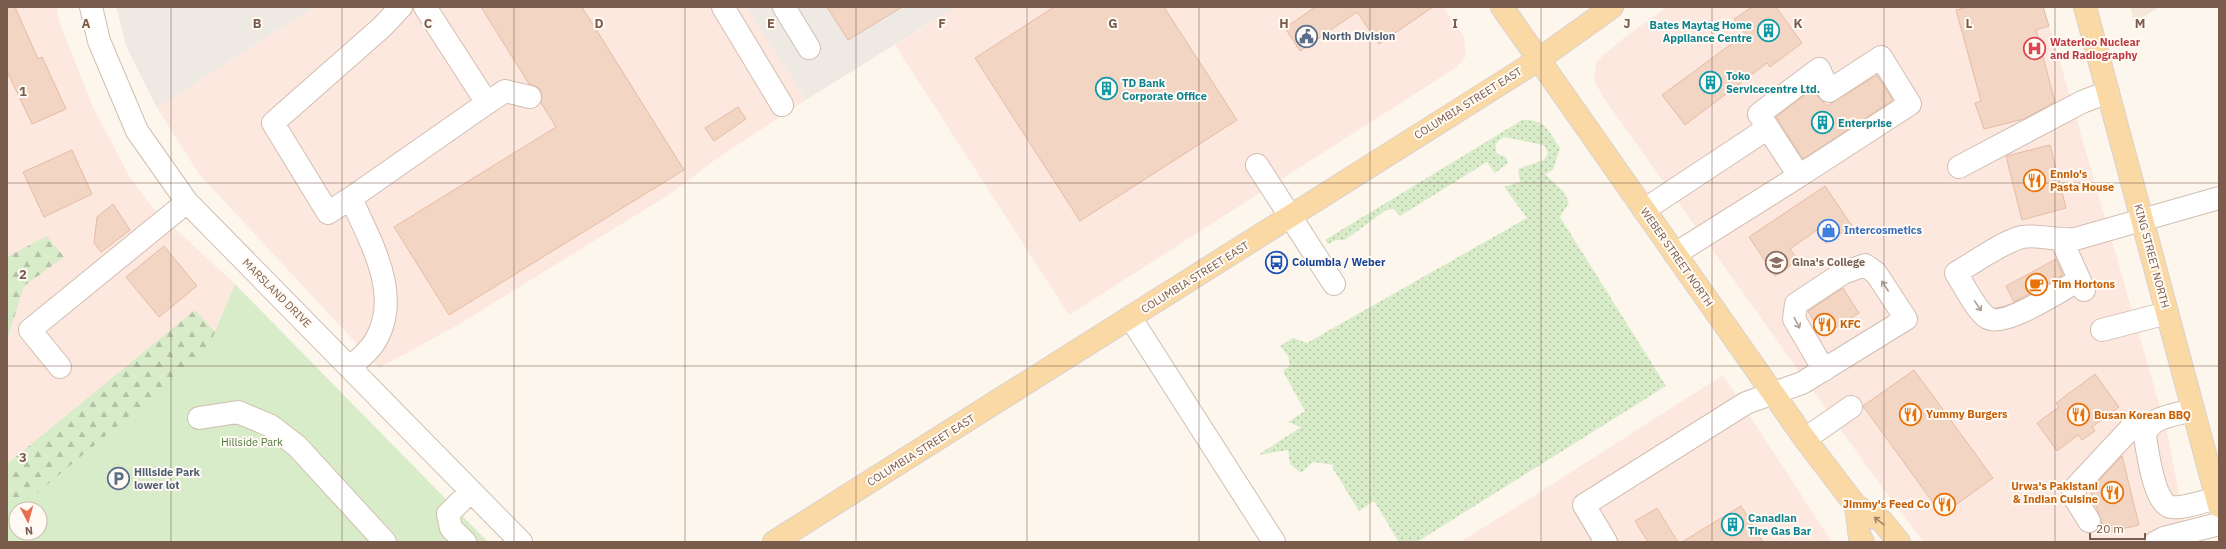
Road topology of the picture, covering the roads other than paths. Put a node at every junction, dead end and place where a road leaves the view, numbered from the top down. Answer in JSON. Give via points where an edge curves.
{"nodes":[{"id":1,"x":91,"y":7,"type":"edge"},
{"id":2,"x":401,"y":7,"type":"edge"},
{"id":3,"x":425,"y":7,"type":"edge"},
{"id":4,"x":723,"y":7,"type":"edge"},
{"id":5,"x":784,"y":7,"type":"edge"},
{"id":6,"x":1502,"y":7,"type":"edge"},
{"id":7,"x":1612,"y":7,"type":"edge"},
{"id":8,"x":2085,"y":7,"type":"edge"},
{"id":9,"x":810,"y":48,"type":"dead end"},
{"id":10,"x":1538,"y":60,"type":"junction"},
{"id":11,"x":2108,"y":92,"type":"junction"},
{"id":12,"x":530,"y":97,"type":"dead end"},
{"id":13,"x":487,"y":103,"type":"junction"},
{"id":14,"x":782,"y":105,"type":"dead end"},
{"id":15,"x":1768,"y":128,"type":"junction"},
{"id":16,"x":1257,"y":166,"type":"dead end"},
{"id":17,"x":1959,"y":167,"type":"dead end"},
{"id":18,"x":1799,"y":176,"type":"junction"},
{"id":19,"x":351,"y":198,"type":"junction"},
{"id":20,"x":2219,"y":198,"type":"edge"},
{"id":21,"x":187,"y":202,"type":"junction"},
{"id":22,"x":1644,"y":210,"type":"junction"},
{"id":23,"x":1290,"y":217,"type":"junction"},
{"id":24,"x":2142,"y":220,"type":"junction"},
{"id":25,"x":2062,"y":241,"type":"junction"},
{"id":26,"x":1675,"y":254,"type":"junction"},
{"id":27,"x":1334,"y":284,"type":"dead end"},
{"id":28,"x":2167,"y":313,"type":"junction"},
{"id":29,"x":1130,"y":317,"type":"junction"},
{"id":30,"x":2102,"y":330,"type":"dead end"},
{"id":31,"x":60,"y":367,"type":"dead end"},
{"id":32,"x":351,"y":367,"type":"junction"},
{"id":33,"x":1824,"y":370,"type":"junction"},
{"id":34,"x":1773,"y":394,"type":"junction"},
{"id":35,"x":1851,"y":407,"type":"dead end"},
{"id":36,"x":2193,"y":410,"type":"junction"},
{"id":37,"x":199,"y":418,"type":"dead end"},
{"id":38,"x":2146,"y":431,"type":"junction"},
{"id":39,"x":1805,"y":438,"type":"junction"},
{"id":40,"x":471,"y":491,"type":"junction"},
{"id":41,"x":2218,"y":502,"type":"edge"},
{"id":42,"x":1856,"y":506,"type":"junction"},
{"id":43,"x":2089,"y":521,"type":"dead end"},
{"id":44,"x":2219,"y":524,"type":"edge"},
{"id":45,"x":385,"y":542,"type":"edge"},
{"id":46,"x":465,"y":542,"type":"edge"},
{"id":47,"x":521,"y":542,"type":"edge"},
{"id":48,"x":774,"y":542,"type":"edge"},
{"id":49,"x":1274,"y":542,"type":"edge"},
{"id":50,"x":1606,"y":542,"type":"edge"},
{"id":51,"x":1863,"y":542,"type":"edge"},
{"id":52,"x":1899,"y":542,"type":"edge"},
{"id":53,"x":2156,"y":542,"type":"edge"}],
"edges":[{"from":1,"to":21,"type":"street","name":"MARSLAND DRIVE","via":[[99,41],[137,131]]},
{"from":2,"to":19,"type":"street","via":[[382,27],[273,123],[328,213]]},
{"from":3,"to":13,"type":"street"},
{"from":4,"to":14,"type":"street"},
{"from":5,"to":9,"type":"street"},
{"from":6,"to":10,"type":"main road","name":"WEBER STREET NORTH"},
{"from":7,"to":10,"type":"main road","name":"COLUMBIA STREET EAST"},
{"from":8,"to":11,"type":"main road","name":"KING STREET NORTH"},
{"from":10,"to":22,"type":"main road","name":"WEBER STREET NORTH"},
{"from":10,"to":23,"type":"main road","name":"COLUMBIA STREET EAST"},
{"from":11,"to":17,"type":"street","via":[[2082,102]]},
{"from":11,"to":24,"type":"main road","name":"KING STREET NORTH"},
{"from":12,"to":13,"type":"street","via":[[504,91]]},
{"from":13,"to":19,"type":"street"},
{"from":15,"to":18,"type":"street"},
{"from":15,"to":18,"type":"street","via":[[1759,114],[1819,70],[1829,91],[1881,57],[1910,104]]},
{"from":15,"to":22,"type":"street"},
{"from":16,"to":23,"type":"street"},
{"from":18,"to":26,"type":"street"},
{"from":19,"to":32,"type":"street","via":[[382,272],[387,297],[385,314],[375,342]]},
{"from":20,"to":24,"type":"street"},
{"from":21,"to":31,"type":"street","via":[[30,330]]},
{"from":21,"to":32,"type":"street","name":"MARSLAND DRIVE"},
{"from":22,"to":26,"type":"main road","name":"WEBER STREET NORTH"},
{"from":23,"to":27,"type":"street"},
{"from":23,"to":29,"type":"main road","name":"COLUMBIA STREET EAST"},
{"from":24,"to":25,"type":"street"},
{"from":24,"to":28,"type":"main road","name":"KING STREET NORTH"},
{"from":25,"to":25,"type":"street","one_way":true,"via":[[2035,236],[2022,238],[1956,273],[1988,318],[2012,316],[2082,285]]},
{"from":26,"to":34,"type":"main road","name":"WEBER STREET NORTH"},
{"from":28,"to":30,"type":"street"},
{"from":28,"to":36,"type":"main road","name":"KING STREET NORTH"},
{"from":29,"to":48,"type":"main road","name":"COLUMBIA STREET EAST"},
{"from":29,"to":49,"type":"street"},
{"from":32,"to":40,"type":"street","name":"MARSLAND DRIVE"},
{"from":33,"to":33,"type":"street","one_way":true,"via":[[1906,319],[1871,268],[1865,265],[1843,273],[1796,304],[1794,319]]},
{"from":33,"to":34,"type":"street","via":[[1802,383]]},
{"from":34,"to":39,"type":"main road","name":"WEBER STREET NORTH"},
{"from":34,"to":50,"type":"street","via":[[1746,403],[1584,505]]},
{"from":35,"to":39,"type":"street"},
{"from":36,"to":38,"type":"street","via":[[2154,421]]},
{"from":36,"to":41,"type":"main road","name":"KING STREET NORTH"},
{"from":37,"to":45,"type":"street","via":[[238,412],[271,426],[297,446]]},
{"from":38,"to":41,"type":"street","via":[[2145,437],[2162,503],[2176,507]]},
{"from":38,"to":43,"type":"street","via":[[2130,429],[2074,489],[2073,495]]},
{"from":39,"to":42,"type":"main road","name":"WEBER STREET NORTH"},
{"from":40,"to":46,"type":"street","via":[[448,514],[452,528]]},
{"from":40,"to":47,"type":"street","name":"MARSLAND DRIVE"},
{"from":42,"to":51,"type":"main road","name":"WEBER STREET NORTH","via":[[1860,538]]},
{"from":52,"to":42,"type":"main road","name":"WEBER STREET NORTH","one_way":true,"via":[[1882,522]]},
{"from":44,"to":53,"type":"street"}]}
